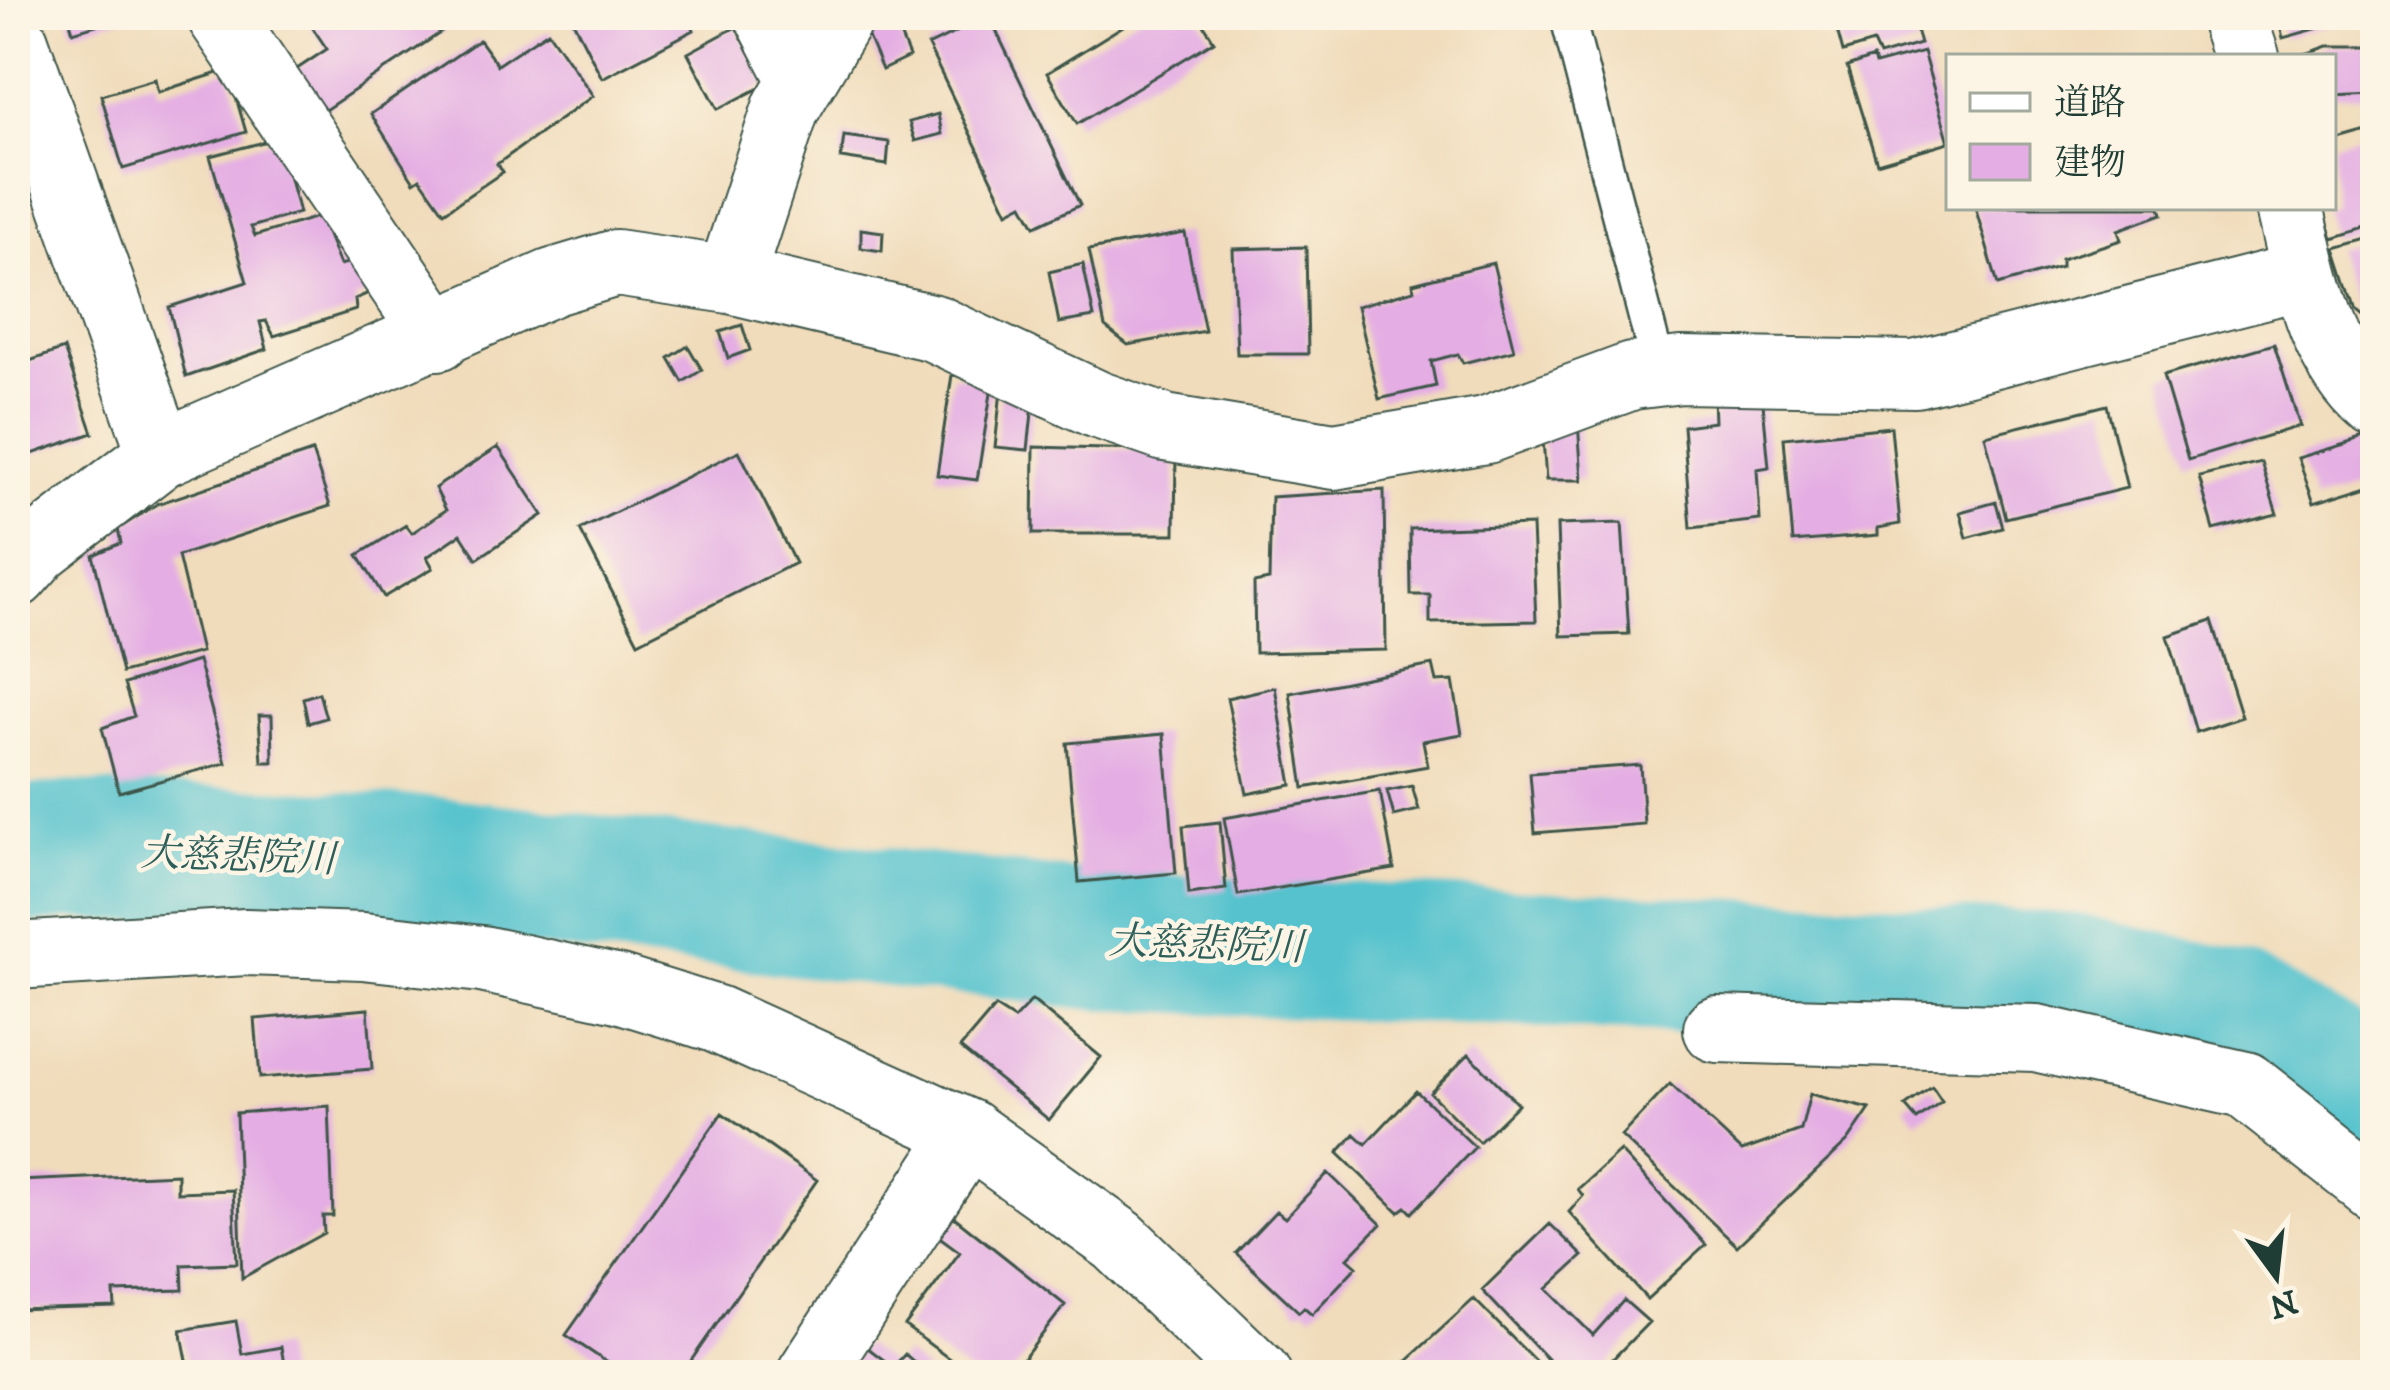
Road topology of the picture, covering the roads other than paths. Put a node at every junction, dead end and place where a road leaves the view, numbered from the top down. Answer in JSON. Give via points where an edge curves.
{"nodes":[{"id":1,"x":220,"y":15,"type":"edge"},
{"id":2,"x":769,"y":15,"type":"edge"},
{"id":3,"x":841,"y":15,"type":"edge"},
{"id":4,"x":1567,"y":15,"type":"edge"},
{"id":5,"x":2232,"y":15,"type":"edge"},
{"id":6,"x":15,"y":42,"type":"edge"},
{"id":7,"x":2245,"y":54,"type":"edge"},
{"id":8,"x":801,"y":79,"type":"junction"},
{"id":9,"x":32,"y":153,"type":"edge"},
{"id":10,"x":2291,"y":210,"type":"edge"},
{"id":11,"x":2306,"y":275,"type":"junction"},
{"id":12,"x":730,"y":280,"type":"junction"},
{"id":13,"x":438,"y":337,"type":"junction"},
{"id":14,"x":1660,"y":373,"type":"junction"},
{"id":15,"x":2375,"y":405,"type":"edge"},
{"id":16,"x":161,"y":454,"type":"junction"},
{"id":17,"x":15,"y":573,"type":"edge"},
{"id":18,"x":15,"y":956,"type":"edge"},
{"id":19,"x":1717,"y":1029,"type":"dead end"},
{"id":20,"x":968,"y":1132,"type":"junction"},
{"id":21,"x":2375,"y":1187,"type":"edge"},
{"id":22,"x":810,"y":1375,"type":"edge"},
{"id":23,"x":1258,"y":1375,"type":"edge"}],
"edges":[{"from":1,"to":13,"type":"street"},
{"from":2,"to":8,"type":"street"},
{"from":3,"to":8,"type":"street"},
{"from":4,"to":14,"type":"lane"},
{"from":5,"to":7,"type":"street"},
{"from":6,"to":9,"type":"street"},
{"from":8,"to":12,"type":"street"},
{"from":9,"to":16,"type":"street"},
{"from":10,"to":11,"type":"street"},
{"from":11,"to":14,"type":"street","via":[[1915,374]]},
{"from":11,"to":15,"type":"street","via":[[2342,373]]},
{"from":12,"to":13,"type":"street","via":[[616,262],[553,282]]},
{"from":12,"to":14,"type":"street","via":[[934,328],[1165,428],[1334,456],[1486,430]]},
{"from":13,"to":16,"type":"street"},
{"from":16,"to":17,"type":"street"},
{"from":18,"to":20,"type":"street","via":[[246,942],[482,959],[716,1019]]},
{"from":19,"to":21,"type":"street","via":[[2036,1038],[2246,1085]]},
{"from":20,"to":22,"type":"street"},
{"from":20,"to":23,"type":"street","via":[[1119,1241]]}]}
